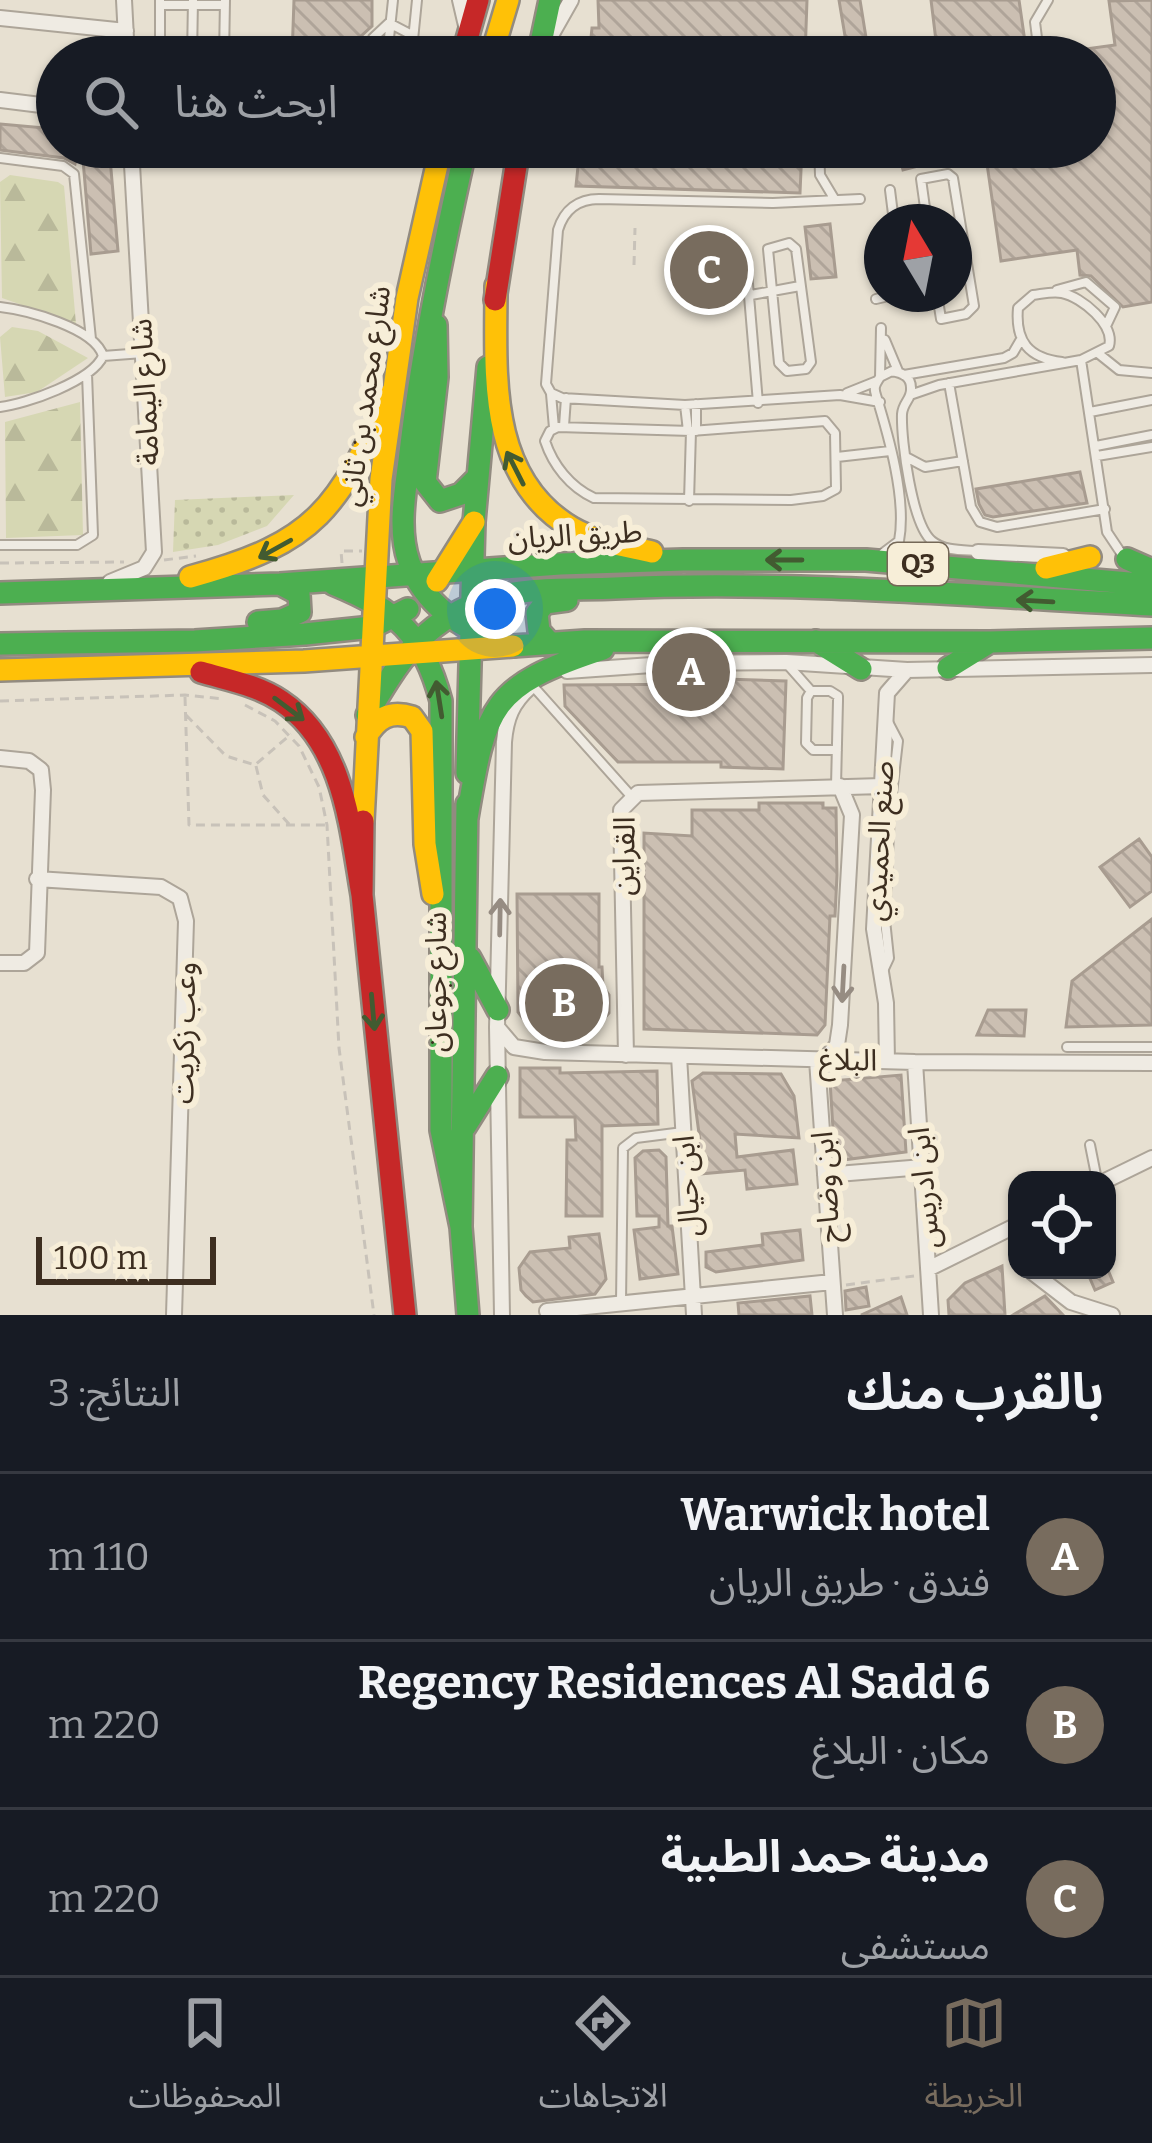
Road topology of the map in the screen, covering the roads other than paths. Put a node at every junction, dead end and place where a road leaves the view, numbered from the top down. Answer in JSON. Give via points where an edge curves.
{"nodes":[{"id":1,"x":124,"y":0,"type":"edge"},
{"id":2,"x":389,"y":0,"type":"edge"},
{"id":3,"x":416,"y":0,"type":"edge"},
{"id":4,"x":460,"y":0,"type":"edge"},
{"id":5,"x":478,"y":0,"type":"edge"},
{"id":6,"x":508,"y":0,"type":"edge"},
{"id":7,"x":550,"y":0,"type":"edge"},
{"id":8,"x":571,"y":0,"type":"edge"},
{"id":9,"x":1048,"y":0,"type":"edge"},
{"id":10,"x":160,"y":3,"type":"edge"},
{"id":11,"x":193,"y":3,"type":"edge"},
{"id":12,"x":225,"y":3,"type":"edge"},
{"id":13,"x":0,"y":18,"type":"edge"},
{"id":14,"x":389,"y":20,"type":"junction"},
{"id":15,"x":126,"y":31,"type":"junction"},
{"id":16,"x":468,"y":33,"type":"junction"},
{"id":17,"x":126,"y":36,"type":"edge"},
{"id":18,"x":160,"y":36,"type":"edge"},
{"id":19,"x":192,"y":36,"type":"edge"},
{"id":20,"x":224,"y":36,"type":"edge"},
{"id":21,"x":376,"y":36,"type":"edge"},
{"id":22,"x":388,"y":36,"type":"edge"},
{"id":23,"x":410,"y":36,"type":"edge"},
{"id":24,"x":412,"y":36,"type":"edge"},
{"id":25,"x":467,"y":36,"type":"edge"},
{"id":26,"x":497,"y":36,"type":"edge"},
{"id":27,"x":542,"y":36,"type":"edge"},
{"id":28,"x":550,"y":36,"type":"edge"},
{"id":29,"x":1038,"y":36,"type":"edge"},
{"id":30,"x":0,"y":100,"type":"edge"},
{"id":31,"x":36,"y":104,"type":"edge"},
{"id":32,"x":0,"y":158,"type":"edge"},
{"id":33,"x":36,"y":163,"type":"edge"},
{"id":34,"x":66,"y":168,"type":"edge"},
{"id":35,"x":132,"y":168,"type":"edge"},
{"id":36,"x":436,"y":168,"type":"edge"},
{"id":37,"x":462,"y":168,"type":"edge"},
{"id":38,"x":516,"y":168,"type":"edge"},
{"id":39,"x":820,"y":168,"type":"edge"},
{"id":40,"x":890,"y":190,"type":"dead end"},
{"id":41,"x":860,"y":199,"type":"dead end"},
{"id":42,"x":835,"y":200,"type":"junction"},
{"id":43,"x":892,"y":204,"type":"edge"},
{"id":44,"x":924,"y":204,"type":"edge"},
{"id":45,"x":957,"y":204,"type":"edge"},
{"id":46,"x":748,"y":272,"type":"dead end"},
{"id":47,"x":496,"y":286,"type":"junction"},
{"id":48,"x":800,"y":286,"type":"junction"},
{"id":49,"x":774,"y":289,"type":"junction"},
{"id":50,"x":750,"y":291,"type":"junction"},
{"id":51,"x":1051,"y":292,"type":"junction"},
{"id":52,"x":436,"y":295,"type":"junction"},
{"id":53,"x":0,"y":307,"type":"edge"},
{"id":54,"x":939,"y":312,"type":"edge"},
{"id":55,"x":968,"y":312,"type":"edge"},
{"id":56,"x":1107,"y":324,"type":"junction"},
{"id":57,"x":91,"y":339,"type":"junction"},
{"id":58,"x":1021,"y":340,"type":"junction"},
{"id":59,"x":143,"y":353,"type":"junction"},
{"id":60,"x":1099,"y":354,"type":"junction"},
{"id":61,"x":103,"y":356,"type":"junction"},
{"id":62,"x":1081,"y":360,"type":"junction"},
{"id":63,"x":1062,"y":362,"type":"junction"},
{"id":64,"x":901,"y":373,"type":"junction"},
{"id":65,"x":1152,"y":373,"type":"edge"},
{"id":66,"x":87,"y":374,"type":"junction"},
{"id":67,"x":878,"y":379,"type":"junction"},
{"id":68,"x":950,"y":382,"type":"junction"},
{"id":69,"x":392,"y":392,"type":"junction"},
{"id":70,"x":551,"y":393,"type":"junction"},
{"id":71,"x":840,"y":395,"type":"junction"},
{"id":72,"x":910,"y":395,"type":"junction"},
{"id":73,"x":566,"y":398,"type":"junction"},
{"id":74,"x":1152,"y":400,"type":"edge"},
{"id":75,"x":758,"y":403,"type":"junction"},
{"id":76,"x":881,"y":403,"type":"junction"},
{"id":77,"x":903,"y":404,"type":"junction"},
{"id":78,"x":690,"y":405,"type":"junction"},
{"id":79,"x":0,"y":407,"type":"edge"},
{"id":80,"x":1090,"y":412,"type":"junction"},
{"id":81,"x":558,"y":427,"type":"junction"},
{"id":82,"x":692,"y":431,"type":"junction"},
{"id":83,"x":1152,"y":435,"type":"edge"},
{"id":84,"x":1152,"y":446,"type":"edge"},
{"id":85,"x":890,"y":451,"type":"junction"},
{"id":86,"x":1096,"y":451,"type":"junction"},
{"id":87,"x":837,"y":457,"type":"junction"},
{"id":88,"x":907,"y":457,"type":"junction"},
{"id":89,"x":963,"y":461,"type":"junction"},
{"id":90,"x":477,"y":478,"type":"junction"},
{"id":91,"x":689,"y":501,"type":"junction"},
{"id":92,"x":1106,"y":509,"type":"junction"},
{"id":93,"x":474,"y":523,"type":"junction"},
{"id":94,"x":0,"y":545,"type":"edge"},
{"id":95,"x":1100,"y":545,"type":"junction"},
{"id":96,"x":978,"y":551,"type":"joint"},
{"id":97,"x":1127,"y":559,"type":"junction"},
{"id":98,"x":683,"y":560,"type":"junction"},
{"id":99,"x":866,"y":560,"type":"junction"},
{"id":100,"x":1152,"y":566,"type":"edge"},
{"id":101,"x":472,"y":571,"type":"junction"},
{"id":102,"x":445,"y":572,"type":"junction"},
{"id":103,"x":1013,"y":572,"type":"junction"},
{"id":104,"x":280,"y":584,"type":"junction"},
{"id":105,"x":420,"y":584,"type":"junction"},
{"id":106,"x":1152,"y":586,"type":"edge"},
{"id":107,"x":779,"y":587,"type":"junction"},
{"id":108,"x":374,"y":589,"type":"junction"},
{"id":109,"x":131,"y":590,"type":"junction"},
{"id":110,"x":83,"y":592,"type":"junction"},
{"id":111,"x":0,"y":593,"type":"edge"},
{"id":112,"x":471,"y":605,"type":"junction"},
{"id":113,"x":1152,"y":605,"type":"edge"},
{"id":114,"x":397,"y":616,"type":"junction"},
{"id":115,"x":448,"y":616,"type":"junction"},
{"id":116,"x":372,"y":627,"type":"junction"},
{"id":117,"x":1152,"y":638,"type":"edge"},
{"id":118,"x":470,"y":640,"type":"junction"},
{"id":119,"x":634,"y":640,"type":"junction"},
{"id":120,"x":814,"y":640,"type":"junction"},
{"id":121,"x":990,"y":642,"type":"junction"},
{"id":122,"x":550,"y":643,"type":"junction"},
{"id":123,"x":0,"y":644,"type":"edge"},
{"id":124,"x":53,"y":644,"type":"junction"},
{"id":125,"x":416,"y":648,"type":"junction"},
{"id":126,"x":371,"y":656,"type":"junction"},
{"id":127,"x":786,"y":662,"type":"junction"},
{"id":128,"x":1152,"y":665,"type":"edge"},
{"id":129,"x":182,"y":667,"type":"junction"},
{"id":130,"x":948,"y":668,"type":"junction"},
{"id":131,"x":0,"y":670,"type":"edge"},
{"id":132,"x":866,"y":670,"type":"junction"},
{"id":133,"x":907,"y":670,"type":"junction"},
{"id":134,"x":532,"y":685,"type":"junction"},
{"id":135,"x":811,"y":691,"type":"junction"},
{"id":136,"x":887,"y":693,"type":"junction"},
{"id":137,"x":367,"y":715,"type":"junction"},
{"id":138,"x":886,"y":717,"type":"junction"},
{"id":139,"x":365,"y":739,"type":"junction"},
{"id":140,"x":837,"y":750,"type":"junction"},
{"id":141,"x":0,"y":758,"type":"edge"},
{"id":142,"x":838,"y":786,"type":"junction"},
{"id":143,"x":882,"y":786,"type":"junction"},
{"id":144,"x":631,"y":796,"type":"junction"},
{"id":145,"x":466,"y":818,"type":"junction"},
{"id":146,"x":38,"y":879,"type":"junction"},
{"id":147,"x":362,"y":895,"type":"junction"},
{"id":148,"x":441,"y":942,"type":"junction"},
{"id":149,"x":467,"y":952,"type":"junction"},
{"id":150,"x":0,"y":963,"type":"edge"},
{"id":151,"x":881,"y":974,"type":"junction"},
{"id":152,"x":498,"y":1018,"type":"junction"},
{"id":153,"x":1067,"y":1047,"type":"dead end"},
{"id":154,"x":1152,"y":1047,"type":"edge"},
{"id":155,"x":545,"y":1052,"type":"junction"},
{"id":156,"x":626,"y":1055,"type":"junction"},
{"id":157,"x":679,"y":1056,"type":"junction"},
{"id":158,"x":820,"y":1060,"type":"junction"},
{"id":159,"x":887,"y":1060,"type":"junction"},
{"id":160,"x":915,"y":1062,"type":"junction"},
{"id":161,"x":1152,"y":1063,"type":"edge"},
{"id":162,"x":497,"y":1076,"type":"junction"},
{"id":163,"x":465,"y":1127,"type":"junction"},
{"id":164,"x":683,"y":1132,"type":"junction"},
{"id":165,"x":1090,"y":1145,"type":"dead end"},
{"id":166,"x":1152,"y":1158,"type":"edge"},
{"id":167,"x":923,"y":1167,"type":"junction"},
{"id":168,"x":1094,"y":1171,"type":"edge"},
{"id":169,"x":825,"y":1175,"type":"junction"},
{"id":170,"x":1116,"y":1176,"type":"edge"},
{"id":171,"x":461,"y":1227,"type":"junction"},
{"id":172,"x":1008,"y":1230,"type":"edge"},
{"id":173,"x":930,"y":1271,"type":"junction"},
{"id":174,"x":1041,"y":1279,"type":"edge"},
{"id":175,"x":832,"y":1284,"type":"junction"},
{"id":176,"x":694,"y":1296,"type":"junction"},
{"id":177,"x":621,"y":1304,"type":"junction"},
{"id":178,"x":547,"y":1311,"type":"dead end"},
{"id":179,"x":174,"y":1315,"type":"edge"},
{"id":180,"x":405,"y":1315,"type":"edge"},
{"id":181,"x":468,"y":1315,"type":"edge"},
{"id":182,"x":502,"y":1315,"type":"edge"},
{"id":183,"x":694,"y":1315,"type":"edge"},
{"id":184,"x":835,"y":1315,"type":"edge"},
{"id":185,"x":932,"y":1315,"type":"edge"},
{"id":186,"x":1112,"y":1315,"type":"edge"}],
"edges":[{"from":1,"to":15,"type":"street"},
{"from":2,"to":14,"type":"lane"},
{"from":3,"to":24,"type":"lane"},
{"from":4,"to":16,"type":"street"},
{"from":5,"to":16,"type":"main road"},
{"from":6,"to":26,"type":"main road"},
{"from":7,"to":27,"type":"main road"},
{"from":8,"to":28,"type":"street"},
{"from":9,"to":29,"type":"lane"},
{"from":10,"to":11,"type":"lane"},
{"from":10,"to":18,"type":"lane"},
{"from":11,"to":12,"type":"lane"},
{"from":11,"to":19,"type":"lane"},
{"from":12,"to":20,"type":"lane"},
{"from":13,"to":15,"type":"street"},
{"from":14,"to":21,"type":"lane"},
{"from":14,"to":22,"type":"lane"},
{"from":14,"to":23,"type":"lane"},
{"from":15,"to":17,"type":"street"},
{"from":16,"to":25,"type":"main road"},
{"from":30,"to":31,"type":"street"},
{"from":32,"to":33,"type":"lane"},
{"from":34,"to":57,"type":"lane","via":[[74,174]]},
{"from":35,"to":59,"type":"street","name":"شارع اليمامة"},
{"from":36,"to":69,"type":"main road","name":"شارع محمد بن ثاني"},
{"from":37,"to":52,"type":"main road"},
{"from":38,"to":47,"type":"main road"},
{"from":39,"to":42,"type":"lane"},
{"from":40,"to":43,"type":"lane"},
{"from":41,"to":42,"type":"lane"},
{"from":42,"to":70,"type":"lane","via":[[576,204],[558,230]]},
{"from":44,"to":45,"type":"lane","via":[[921,179],[952,175]]},
{"from":46,"to":50,"type":"lane"},
{"from":47,"to":90,"type":"main road"},
{"from":98,"to":47,"type":"main road","one_way":true,"via":[[570,527],[521,482],[500,423]]},
{"from":48,"to":49,"type":"lane"},
{"from":48,"to":49,"type":"lane","via":[[789,243],[768,249]]},
{"from":48,"to":49,"type":"lane","via":[[806,369],[780,366]]},
{"from":49,"to":50,"type":"lane"},
{"from":50,"to":75,"type":"lane"},
{"from":51,"to":56,"type":"lane","via":[[1070,295]]},
{"from":51,"to":56,"type":"lane","via":[[1086,282],[1115,308]]},
{"from":51,"to":58,"type":"lane","via":[[1022,302]]},
{"from":52,"to":90,"type":"main road","via":[[425,482],[433,496],[450,500]]},
{"from":52,"to":105,"type":"main road","via":[[403,523]]},
{"from":53,"to":57,"type":"lane"},
{"from":54,"to":55,"type":"lane","via":[[940,319]]},
{"from":56,"to":60,"type":"lane","via":[[1112,340]]},
{"from":57,"to":61,"type":"lane"},
{"from":58,"to":63,"type":"lane","via":[[1038,358]]},
{"from":58,"to":64,"type":"lane","via":[[1004,358]]},
{"from":59,"to":61,"type":"lane"},
{"from":59,"to":110,"type":"street","name":"شارع اليمامة","via":[[154,552],[144,568]]},
{"from":60,"to":62,"type":"lane"},
{"from":60,"to":65,"type":"lane","via":[[1119,370]]},
{"from":61,"to":66,"type":"lane"},
{"from":62,"to":63,"type":"lane"},
{"from":62,"to":80,"type":"lane"},
{"from":63,"to":68,"type":"lane"},
{"from":64,"to":67,"type":"lane"},
{"from":64,"to":67,"type":"lane","via":[[881,328]]},
{"from":64,"to":72,"type":"lane"},
{"from":66,"to":79,"type":"lane"},
{"from":66,"to":94,"type":"lane","via":[[93,535],[77,545]]},
{"from":67,"to":71,"type":"lane"},
{"from":67,"to":76,"type":"lane"},
{"from":68,"to":72,"type":"lane"},
{"from":68,"to":89,"type":"lane"},
{"from":69,"to":108,"type":"main road","name":"شارع محمد بن ثاني"},
{"from":69,"to":109,"type":"main road","one_way":true,"via":[[352,476],[296,538],[254,561]]},
{"from":70,"to":73,"type":"lane"},
{"from":70,"to":81,"type":"lane"},
{"from":71,"to":75,"type":"lane"},
{"from":71,"to":76,"type":"lane"},
{"from":72,"to":77,"type":"lane"},
{"from":73,"to":78,"type":"lane"},
{"from":73,"to":81,"type":"lane"},
{"from":74,"to":80,"type":"lane"},
{"from":75,"to":78,"type":"lane"},
{"from":76,"to":77,"type":"lane"},
{"from":76,"to":85,"type":"lane"},
{"from":77,"to":88,"type":"lane"},
{"from":78,"to":82,"type":"lane"},
{"from":80,"to":86,"type":"lane"},
{"from":81,"to":82,"type":"lane"},
{"from":81,"to":91,"type":"lane","via":[[546,437],[548,450],[584,494]]},
{"from":82,"to":87,"type":"lane","via":[[825,422]]},
{"from":82,"to":91,"type":"lane"},
{"from":83,"to":86,"type":"lane"},
{"from":84,"to":86,"type":"lane"},
{"from":85,"to":87,"type":"lane"},
{"from":85,"to":99,"type":"lane","via":[[899,541]]},
{"from":86,"to":92,"type":"lane"},
{"from":87,"to":91,"type":"lane","via":[[830,494]]},
{"from":88,"to":89,"type":"lane","via":[[925,466]]},
{"from":88,"to":96,"type":"lane","via":[[928,538]]},
{"from":89,"to":92,"type":"lane","via":[[974,516],[988,526]]},
{"from":90,"to":93,"type":"main road"},
{"from":92,"to":95,"type":"lane"},
{"from":93,"to":101,"type":"main road"},
{"from":93,"to":102,"type":"main road"},
{"from":95,"to":96,"type":"street"},
{"from":95,"to":97,"type":"street"},
{"from":95,"to":97,"type":"lane"},
{"from":95,"to":103,"type":"main road"},
{"from":97,"to":100,"type":"main road"},
{"from":99,"to":98,"type":"main road","name":"طريق الريان","number":"Q3","one_way":true},
{"from":98,"to":101,"type":"main road","name":"طريق الريان","number":"Q3"},
{"from":99,"to":103,"type":"main road","name":"طريق الريان","number":"Q3"},
{"from":101,"to":102,"type":"main road","name":"طريق الريان","number":"Q3"},
{"from":101,"to":112,"type":"main road"},
{"from":102,"to":105,"type":"main road","name":"طريق الريان","number":"Q3"},
{"from":103,"to":106,"type":"main road","name":"طريق الريان","number":"Q3"},
{"from":104,"to":108,"type":"main road","via":[[334,580]]},
{"from":104,"to":109,"type":"main road"},
{"from":104,"to":124,"type":"main road","via":[[302,603],[282,620]]},
{"from":105,"to":108,"type":"main road","name":"طريق الريان","number":"Q3"},
{"from":105,"to":114,"type":"main road"},
{"from":105,"to":115,"type":"main road"},
{"from":107,"to":112,"type":"main road","via":[[577,589]]},
{"from":113,"to":107,"type":"main road","one_way":true},
{"from":107,"to":122,"type":"main road","via":[[551,601],[536,620]]},
{"from":108,"to":114,"type":"main road"},
{"from":108,"to":116,"type":"main road","name":"شارع محمد بن ثاني"},
{"from":109,"to":110,"type":"main road"},
{"from":110,"to":111,"type":"main road"},
{"from":112,"to":115,"type":"main road"},
{"from":112,"to":118,"type":"main road"},
{"from":114,"to":116,"type":"main road"},
{"from":114,"to":125,"type":"main road"},
{"from":115,"to":118,"type":"main road"},
{"from":115,"to":125,"type":"main road"},
{"from":116,"to":124,"type":"main road"},
{"from":116,"to":126,"type":"main road","name":"شارع محمد بن ثاني"},
{"from":117,"to":121,"type":"main road"},
{"from":118,"to":122,"type":"main road"},
{"from":118,"to":125,"type":"main road"},
{"from":118,"to":145,"type":"main road","name":"شارع جوعان"},
{"from":119,"to":120,"type":"main road"},
{"from":119,"to":122,"type":"main road"},
{"from":119,"to":145,"type":"main road","via":[[542,668],[510,687],[486,723]]},
{"from":120,"to":121,"type":"main road"},
{"from":120,"to":132,"type":"main road"},
{"from":121,"to":130,"type":"main road"},
{"from":123,"to":124,"type":"main road"},
{"from":125,"to":126,"type":"main road"},
{"from":125,"to":137,"type":"main road"},
{"from":148,"to":125,"type":"main road","one_way":true,"via":[[443,726],[436,680]]},
{"from":126,"to":129,"type":"main road"},
{"from":126,"to":137,"type":"main road","name":"شارع جوعان"},
{"from":127,"to":132,"type":"street"},
{"from":127,"to":134,"type":"street","via":[[595,667]]},
{"from":127,"to":135,"type":"lane"},
{"from":128,"to":130,"type":"street"},
{"from":129,"to":131,"type":"main road"},
{"from":129,"to":147,"type":"main road","one_way":true,"via":[[262,692],[305,720],[340,784]]},
{"from":130,"to":133,"type":"street"},
{"from":132,"to":133,"type":"street"},
{"from":132,"to":136,"type":"street"},
{"from":133,"to":136,"type":"street"},
{"from":134,"to":144,"type":"lane"},
{"from":152,"to":134,"type":"street","name":"شارع جوعان","one_way":true,"via":[[506,721]]},
{"from":135,"to":140,"type":"lane","via":[[838,696]]},
{"from":135,"to":140,"type":"lane","via":[[806,743]]},
{"from":136,"to":138,"type":"street","name":"صنع الحميدي"},
{"from":137,"to":139,"type":"main road","name":"شارع جوعان"},
{"from":138,"to":143,"type":"street","name":"صنع الحميدي"},
{"from":138,"to":151,"type":"lane","via":[[898,741],[889,958]]},
{"from":139,"to":147,"type":"main road","name":"شارع جوعان"},
{"from":139,"to":148,"type":"main road","via":[[393,712],[412,717],[422,731],[425,844]]},
{"from":140,"to":142,"type":"lane"},
{"from":141,"to":146,"type":"street","via":[[41,770]]},
{"from":142,"to":143,"type":"street","name":"القراين"},
{"from":142,"to":144,"type":"street","name":"القراين"},
{"from":142,"to":158,"type":"street","one_way":true,"via":[[852,815],[842,1002],[837,1045]]},
{"from":143,"to":151,"type":"street","name":"صنع الحميدي","via":[[874,929]]},
{"from":144,"to":156,"type":"street","name":"القراين","via":[[622,810]]},
{"from":145,"to":149,"type":"main road","name":"شارع جوعان"},
{"from":146,"to":150,"type":"street","via":[[37,953]]},
{"from":146,"to":179,"type":"street","name":"وعب زكريت","via":[[161,887],[180,898],[187,921]]},
{"from":147,"to":180,"type":"main road","name":"شارع جوعان","one_way":true},
{"from":148,"to":171,"type":"main road","via":[[441,1130]]},
{"from":149,"to":152,"type":"main road"},
{"from":149,"to":163,"type":"main road","name":"شارع جوعان"},
{"from":151,"to":159,"type":"street","name":"صنع الحميدي"},
{"from":152,"to":155,"type":"street","name":"البلاغ","via":[[514,1046]]},
{"from":152,"to":162,"type":"street","name":"شارع جوعان"},
{"from":153,"to":154,"type":"lane"},
{"from":155,"to":156,"type":"street","name":"البلاغ"},
{"from":155,"to":162,"type":"street","name":"البلاغ","via":[[514,1058]]},
{"from":156,"to":157,"type":"street","name":"البلاغ"},
{"from":157,"to":158,"type":"street","name":"البلاغ"},
{"from":157,"to":164,"type":"street","name":"ابن حيال"},
{"from":158,"to":159,"type":"street","name":"البلاغ"},
{"from":158,"to":169,"type":"street","name":"ابن وضاح"},
{"from":159,"to":160,"type":"street","name":"البلاغ"},
{"from":160,"to":161,"type":"street","name":"البلاغ"},
{"from":160,"to":167,"type":"street","name":"ابن ادريس"},
{"from":162,"to":163,"type":"main road"},
{"from":162,"to":182,"type":"street","name":"شارع جوعان"},
{"from":163,"to":171,"type":"main road","name":"شارع جوعان"},
{"from":164,"to":176,"type":"street","name":"ابن حيال"},
{"from":164,"to":177,"type":"lane","via":[[636,1138],[622,1148]]},
{"from":165,"to":168,"type":"lane"},
{"from":166,"to":170,"type":"street"},
{"from":167,"to":169,"type":"street"},
{"from":167,"to":173,"type":"street","name":"ابن ادريس"},
{"from":169,"to":175,"type":"street","name":"ابن وضاح"},
{"from":171,"to":181,"type":"main road","name":"شارع جوعان"},
{"from":172,"to":173,"type":"street"},
{"from":173,"to":185,"type":"street","name":"ابن ادريس"},
{"from":174,"to":186,"type":"street","via":[[1071,1302]]},
{"from":175,"to":176,"type":"street"},
{"from":175,"to":184,"type":"street","name":"ابن وضاح"},
{"from":176,"to":177,"type":"street"},
{"from":176,"to":183,"type":"street","name":"ابن حيال"},
{"from":177,"to":178,"type":"street"}]}
